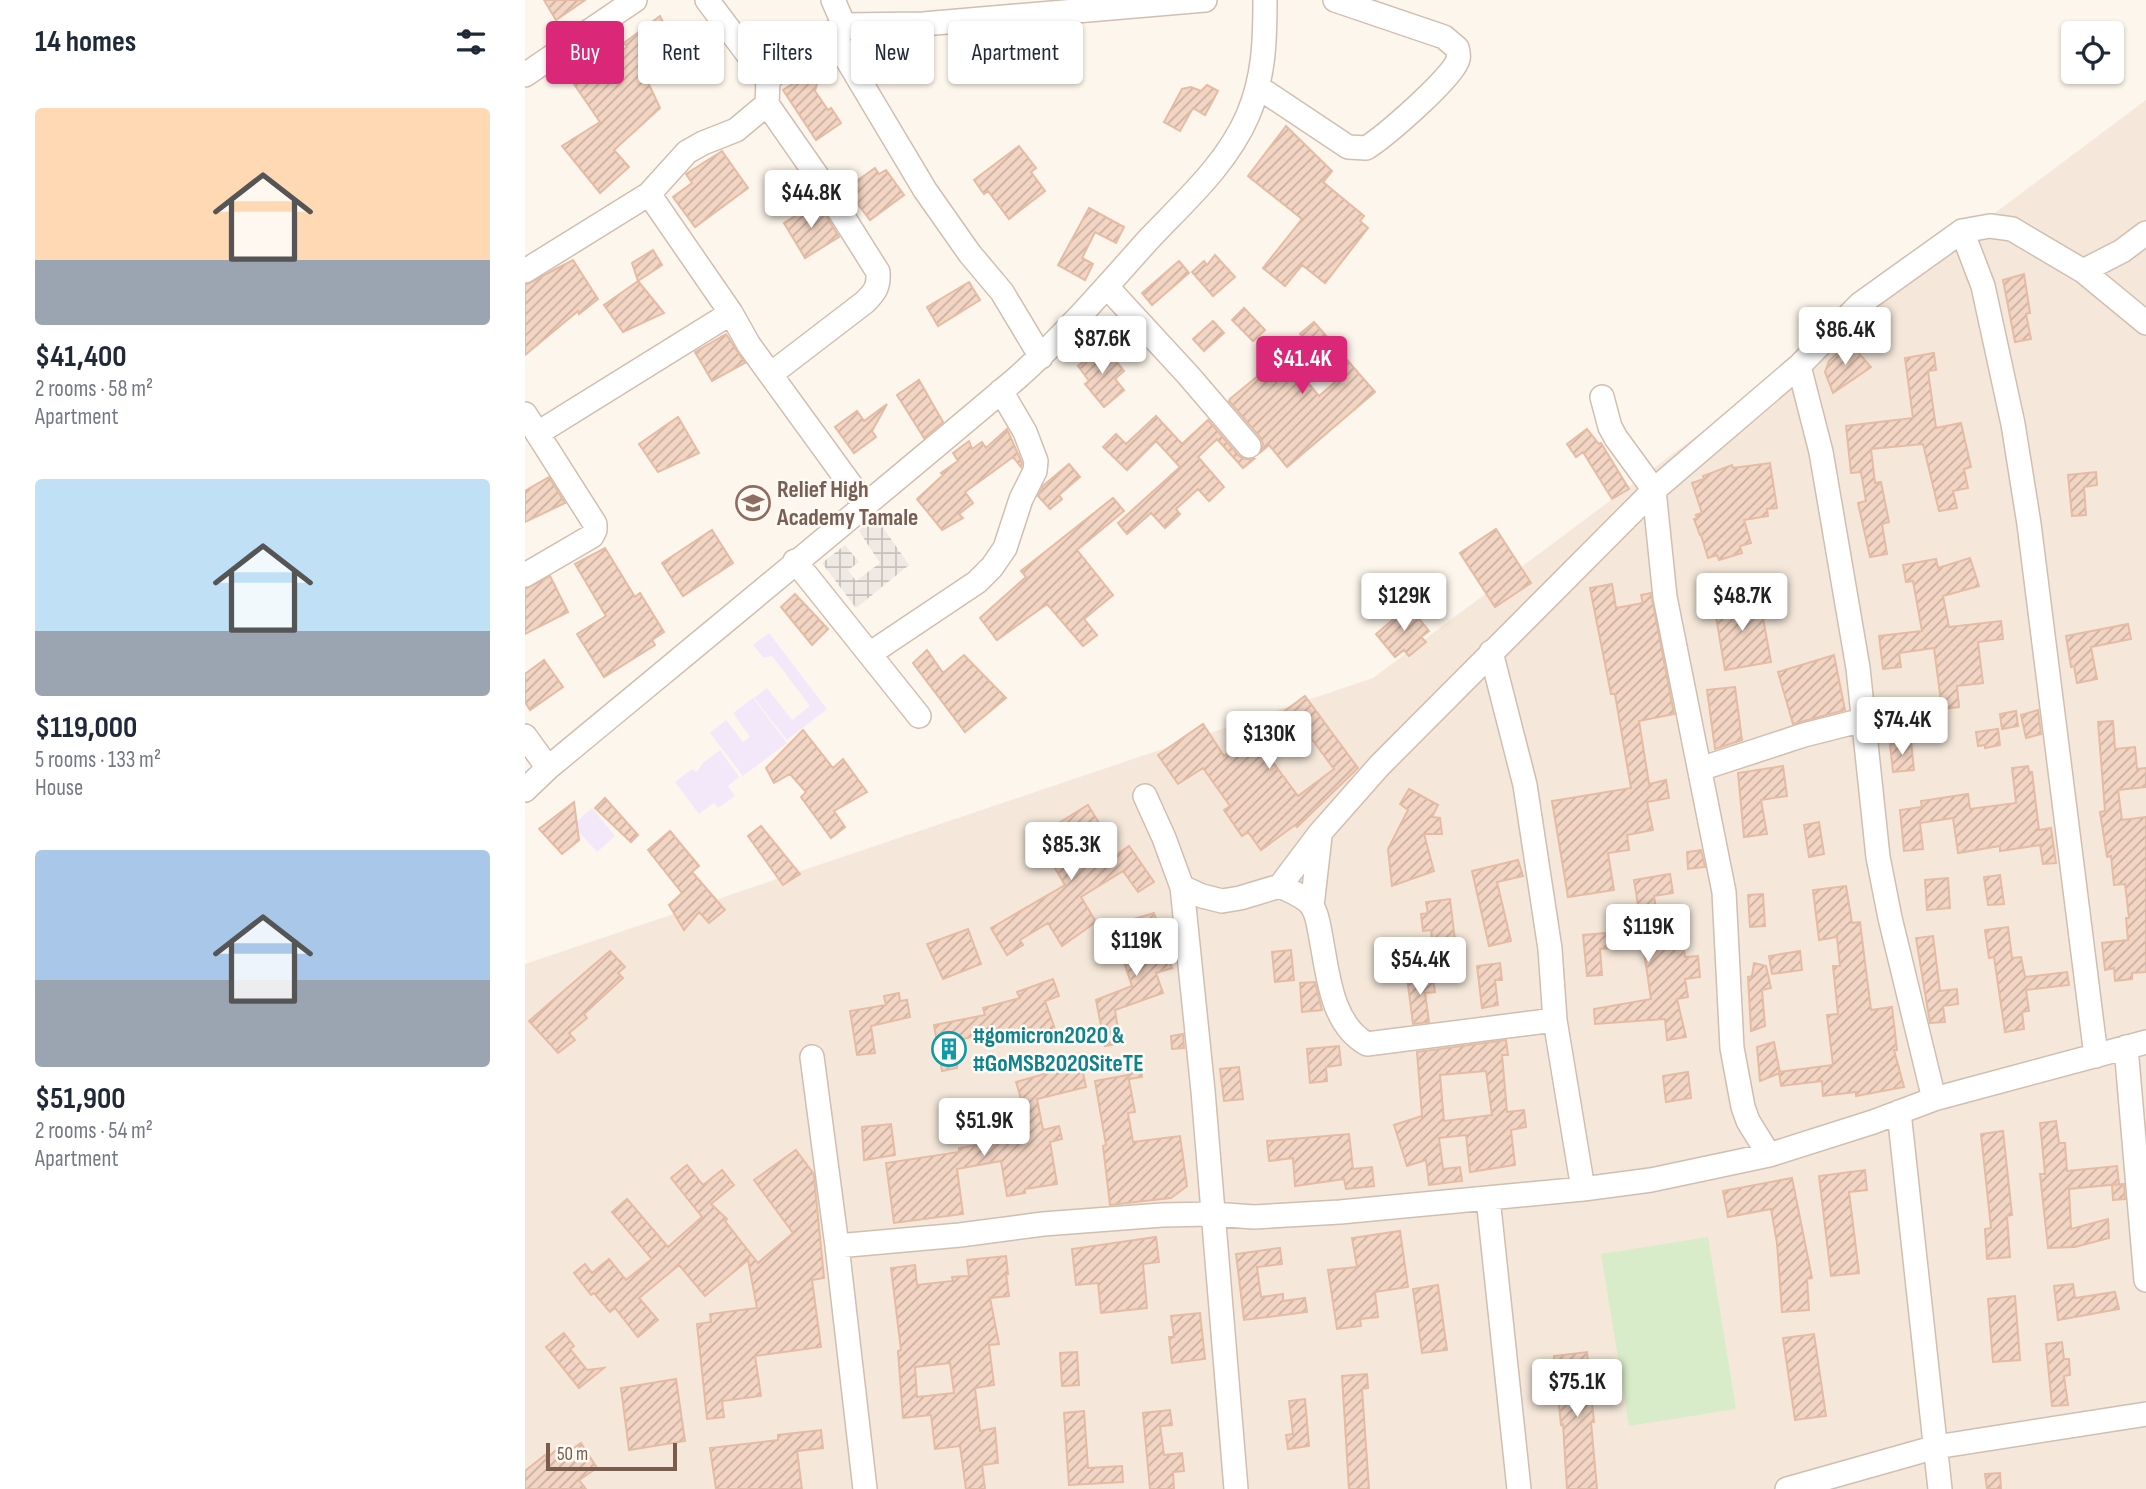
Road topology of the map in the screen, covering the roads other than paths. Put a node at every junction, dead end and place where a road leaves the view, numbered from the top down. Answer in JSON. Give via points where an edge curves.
{"nodes":[{"id":1,"x":635,"y":0,"type":"edge"},
{"id":2,"x":706,"y":0,"type":"edge"},
{"id":3,"x":833,"y":0,"type":"edge"},
{"id":4,"x":1205,"y":0,"type":"edge"},
{"id":5,"x":1265,"y":0,"type":"edge"},
{"id":6,"x":1335,"y":0,"type":"edge"},
{"id":7,"x":844,"y":25,"type":"junction"},
{"id":8,"x":837,"y":29,"type":"edge"},
{"id":9,"x":738,"y":42,"type":"edge"},
{"id":10,"x":525,"y":75,"type":"edge"},
{"id":11,"x":768,"y":84,"type":"edge"},
{"id":12,"x":1258,"y":87,"type":"junction"},
{"id":13,"x":767,"y":104,"type":"junction"},
{"id":14,"x":649,"y":194,"type":"junction"},
{"id":15,"x":1962,"y":231,"type":"junction"},
{"id":16,"x":2146,"y":233,"type":"edge"},
{"id":17,"x":525,"y":271,"type":"edge"},
{"id":18,"x":2083,"y":271,"type":"junction"},
{"id":19,"x":1107,"y":287,"type":"junction"},
{"id":20,"x":731,"y":313,"type":"junction"},
{"id":21,"x":2146,"y":323,"type":"edge"},
{"id":22,"x":1041,"y":357,"type":"junction"},
{"id":23,"x":1800,"y":366,"type":"junction"},
{"id":24,"x":771,"y":374,"type":"junction"},
{"id":25,"x":1001,"y":391,"type":"junction"},
{"id":26,"x":1602,"y":397,"type":"dead end"},
{"id":27,"x":531,"y":423,"type":"edge"},
{"id":28,"x":1249,"y":446,"type":"dead end"},
{"id":29,"x":1654,"y":490,"type":"junction"},
{"id":30,"x":866,"y":506,"type":"junction"},
{"id":31,"x":795,"y":561,"type":"junction"},
{"id":32,"x":525,"y":575,"type":"edge"},
{"id":33,"x":1491,"y":652,"type":"junction"},
{"id":34,"x":871,"y":653,"type":"junction"},
{"id":35,"x":919,"y":716,"type":"dead end"},
{"id":36,"x":1863,"y":720,"type":"junction"},
{"id":37,"x":525,"y":736,"type":"edge"},
{"id":38,"x":548,"y":768,"type":"junction"},
{"id":39,"x":1700,"y":769,"type":"junction"},
{"id":40,"x":525,"y":790,"type":"edge"},
{"id":41,"x":1145,"y":796,"type":"dead end"},
{"id":42,"x":1320,"y":833,"type":"junction"},
{"id":43,"x":1280,"y":886,"type":"junction"},
{"id":44,"x":1182,"y":887,"type":"junction"},
{"id":45,"x":1312,"y":906,"type":"junction"},
{"id":46,"x":1555,"y":1020,"type":"junction"},
{"id":47,"x":2136,"y":1045,"type":"edge"},
{"id":48,"x":2096,"y":1056,"type":"junction"},
{"id":49,"x":812,"y":1057,"type":"dead end"},
{"id":50,"x":1934,"y":1099,"type":"junction"},
{"id":51,"x":1899,"y":1112,"type":"junction"},
{"id":52,"x":1769,"y":1155,"type":"junction"},
{"id":53,"x":1583,"y":1189,"type":"junction"},
{"id":54,"x":1488,"y":1198,"type":"junction"},
{"id":55,"x":1212,"y":1214,"type":"junction"},
{"id":56,"x":837,"y":1246,"type":"junction"},
{"id":57,"x":2146,"y":1280,"type":"edge"},
{"id":58,"x":2146,"y":1414,"type":"edge"},
{"id":59,"x":1936,"y":1447,"type":"junction"},
{"id":60,"x":865,"y":1489,"type":"edge"},
{"id":61,"x":1236,"y":1489,"type":"edge"},
{"id":62,"x":1519,"y":1489,"type":"edge"},
{"id":63,"x":1787,"y":1489,"type":"edge"},
{"id":64,"x":1940,"y":1489,"type":"edge"}],
"edges":[{"from":1,"to":10,"type":"street"},
{"from":2,"to":9,"type":"street"},
{"from":3,"to":7,"type":"street"},
{"from":4,"to":7,"type":"street","via":[[923,24]]},
{"from":5,"to":12,"type":"street","via":[[1265,48]]},
{"from":6,"to":12,"type":"street","via":[[1444,37],[1457,48],[1458,59],[1450,73],[1366,148],[1348,147]]},
{"from":7,"to":8,"type":"street"},
{"from":7,"to":22,"type":"street","via":[[838,39],[842,51],[882,121],[925,190],[1002,292]]},
{"from":11,"to":13,"type":"street"},
{"from":12,"to":19,"type":"street","via":[[1227,154]]},
{"from":13,"to":14,"type":"street","via":[[736,130],[687,152]]},
{"from":13,"to":24,"type":"street","via":[[827,191],[877,272],[879,284],[865,302]]},
{"from":14,"to":17,"type":"street"},
{"from":14,"to":20,"type":"street"},
{"from":15,"to":18,"type":"street","via":[[1990,226],[2012,229]]},
{"from":15,"to":23,"type":"street","via":[[1860,304]]},
{"from":15,"to":48,"type":"street","via":[[1983,286],[2027,511]]},
{"from":16,"to":18,"type":"street"},
{"from":18,"to":21,"type":"street"},
{"from":19,"to":22,"type":"street"},
{"from":19,"to":28,"type":"street"},
{"from":20,"to":24,"type":"street"},
{"from":20,"to":27,"type":"street"},
{"from":22,"to":25,"type":"street"},
{"from":23,"to":29,"type":"street"},
{"from":23,"to":36,"type":"street","via":[[1821,452]]},
{"from":24,"to":30,"type":"street"},
{"from":25,"to":30,"type":"street"},
{"from":25,"to":34,"type":"street","via":[[1036,461],[1005,548],[977,582]]},
{"from":26,"to":29,"type":"street","via":[[1616,438]]},
{"from":27,"to":32,"type":"street","via":[[595,530],[591,537]]},
{"from":29,"to":33,"type":"street"},
{"from":29,"to":39,"type":"street","via":[[1665,597]]},
{"from":30,"to":31,"type":"street"},
{"from":31,"to":34,"type":"street"},
{"from":31,"to":38,"type":"street"},
{"from":33,"to":42,"type":"street"},
{"from":33,"to":46,"type":"street","via":[[1525,785],[1550,948]]},
{"from":34,"to":35,"type":"street"},
{"from":36,"to":39,"type":"street"},
{"from":36,"to":50,"type":"street","via":[[1878,857]]},
{"from":37,"to":38,"type":"street"},
{"from":38,"to":40,"type":"street"},
{"from":39,"to":52,"type":"street","via":[[1724,892],[1735,1072],[1748,1121]]},
{"from":41,"to":44,"type":"street"},
{"from":42,"to":43,"type":"street"},
{"from":42,"to":45,"type":"street"},
{"from":43,"to":44,"type":"street","via":[[1221,901]]},
{"from":43,"to":45,"type":"street"},
{"from":44,"to":55,"type":"street"},
{"from":45,"to":46,"type":"street","via":[[1336,1005],[1355,1037],[1367,1044]]},
{"from":46,"to":53,"type":"street"},
{"from":47,"to":48,"type":"street"},
{"from":47,"to":57,"type":"street"},
{"from":48,"to":50,"type":"street"},
{"from":49,"to":56,"type":"street"},
{"from":50,"to":51,"type":"street"},
{"from":51,"to":52,"type":"street"},
{"from":51,"to":59,"type":"street"},
{"from":52,"to":53,"type":"street"},
{"from":53,"to":54,"type":"street"},
{"from":54,"to":55,"type":"street","via":[[1254,1217]]},
{"from":54,"to":62,"type":"street"},
{"from":55,"to":56,"type":"street","via":[[1043,1224]]},
{"from":55,"to":61,"type":"street"},
{"from":56,"to":60,"type":"street"},
{"from":58,"to":59,"type":"street"},
{"from":59,"to":63,"type":"street"},
{"from":59,"to":64,"type":"street"}]}
